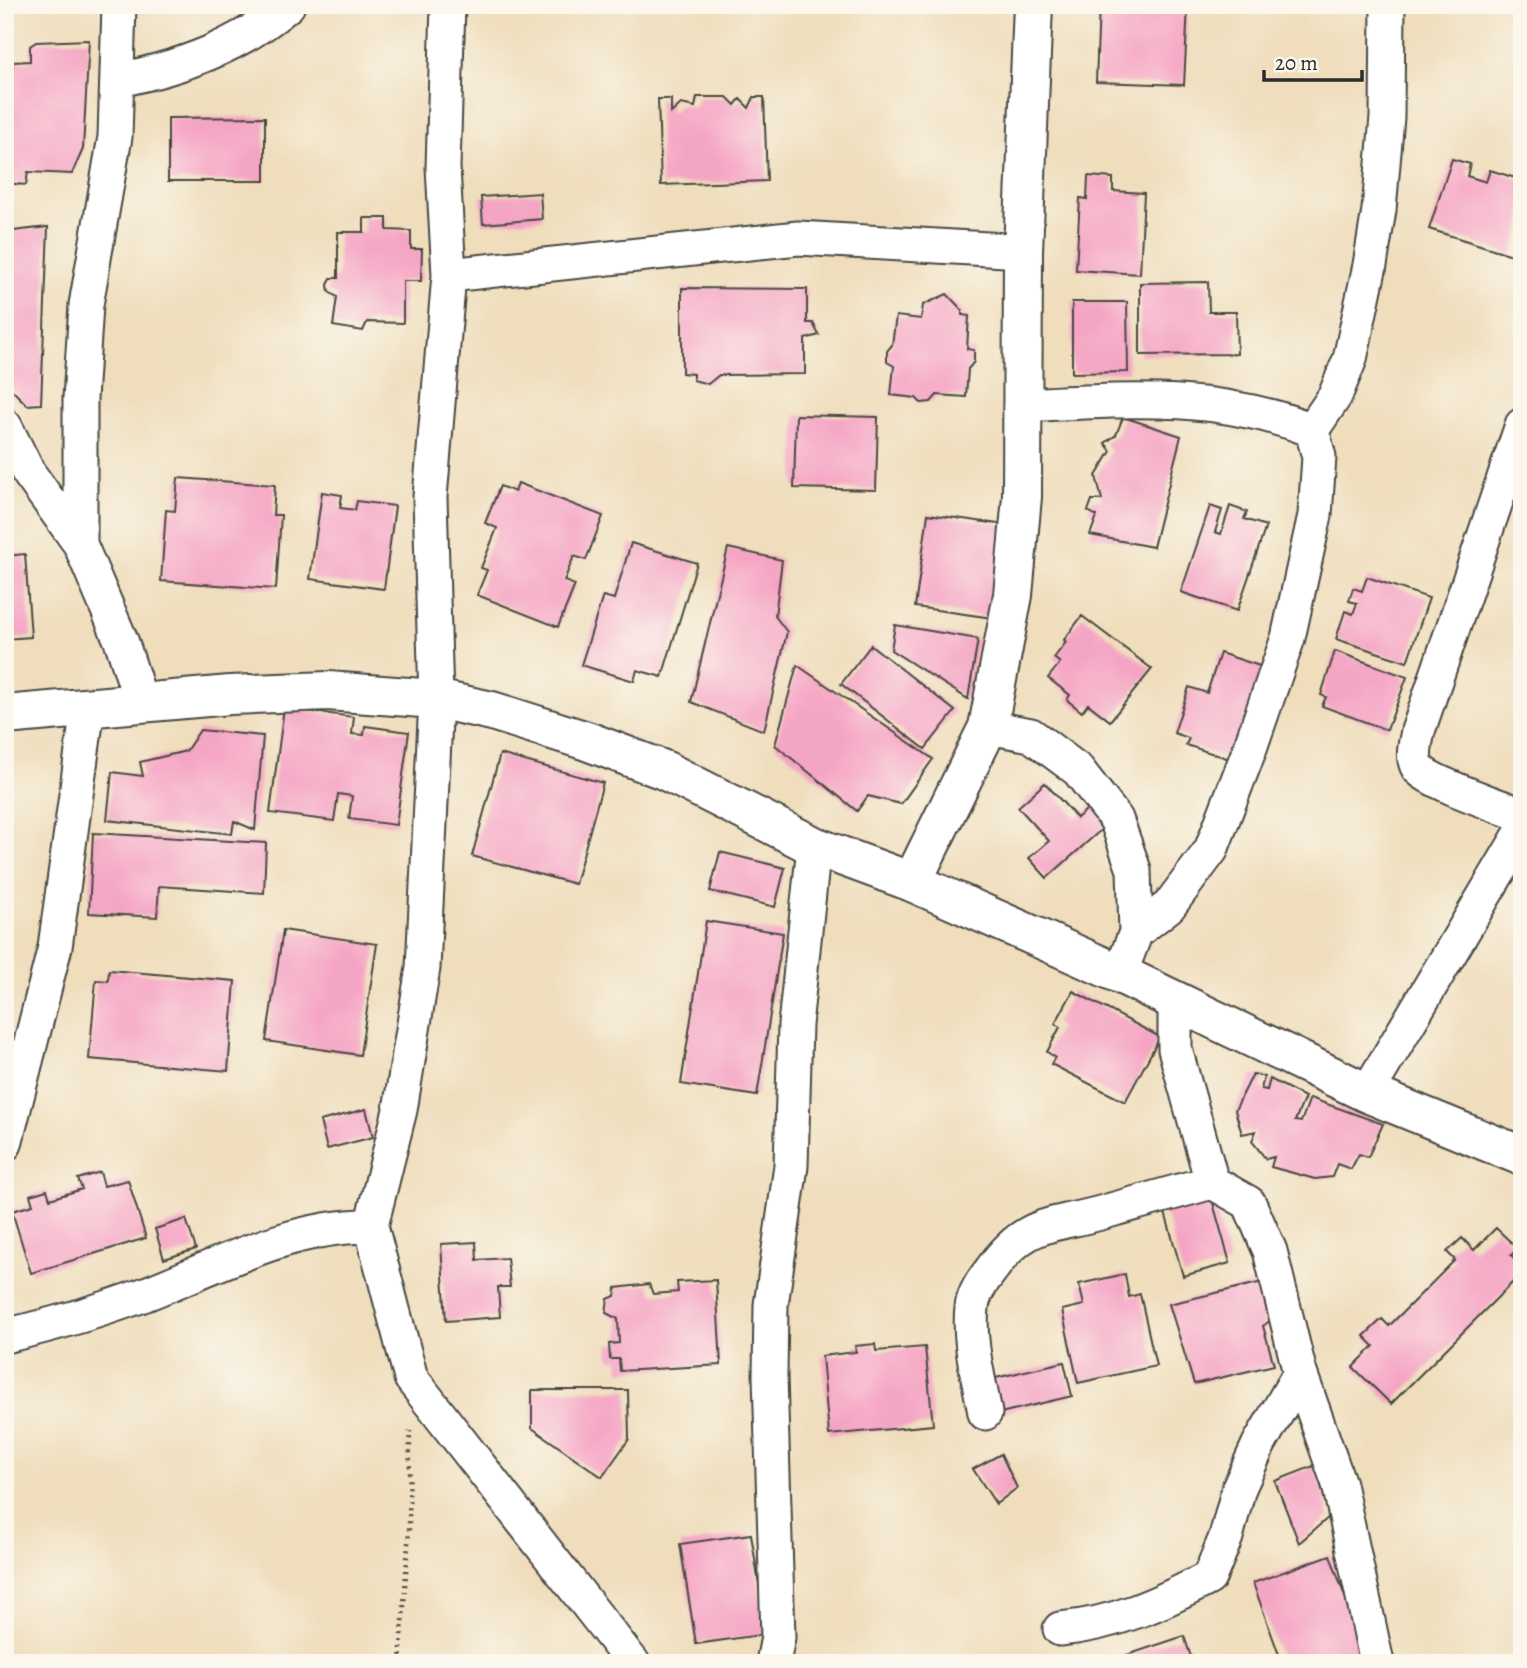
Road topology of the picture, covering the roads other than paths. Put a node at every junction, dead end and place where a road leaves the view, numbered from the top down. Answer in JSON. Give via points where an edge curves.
{"nodes":[{"id":1,"x":119,"y":5,"type":"edge"},
{"id":2,"x":288,"y":5,"type":"edge"},
{"id":3,"x":448,"y":5,"type":"edge"},
{"id":4,"x":1033,"y":5,"type":"edge"},
{"id":5,"x":1388,"y":5,"type":"edge"},
{"id":6,"x":119,"y":80,"type":"junction"},
{"id":7,"x":1023,"y":251,"type":"junction"},
{"id":8,"x":449,"y":275,"type":"junction"},
{"id":9,"x":1023,"y":405,"type":"junction"},
{"id":10,"x":1522,"y":425,"type":"edge"},
{"id":11,"x":5,"y":426,"type":"edge"},
{"id":12,"x":1312,"y":430,"type":"junction"},
{"id":13,"x":80,"y":544,"type":"junction"},
{"id":14,"x":436,"y":699,"type":"junction"},
{"id":15,"x":141,"y":702,"type":"junction"},
{"id":16,"x":88,"y":708,"type":"junction"},
{"id":17,"x":5,"y":715,"type":"edge"},
{"id":18,"x":988,"y":727,"type":"junction"},
{"id":19,"x":1522,"y":815,"type":"edge"},
{"id":20,"x":1522,"y":832,"type":"edge"},
{"id":21,"x":814,"y":846,"type":"junction"},
{"id":22,"x":912,"y":882,"type":"junction"},
{"id":23,"x":1136,"y":932,"type":"junction"},
{"id":24,"x":1120,"y":974,"type":"junction"},
{"id":25,"x":1175,"y":1000,"type":"junction"},
{"id":26,"x":1367,"y":1093,"type":"junction"},
{"id":27,"x":5,"y":1144,"type":"edge"},
{"id":28,"x":1522,"y":1156,"type":"edge"},
{"id":29,"x":1212,"y":1182,"type":"junction"},
{"id":30,"x":370,"y":1227,"type":"junction"},
{"id":31,"x":5,"y":1336,"type":"edge"},
{"id":32,"x":1300,"y":1373,"type":"junction"},
{"id":33,"x":985,"y":1413,"type":"dead end"},
{"id":34,"x":1060,"y":1629,"type":"dead end"},
{"id":35,"x":633,"y":1663,"type":"edge"},
{"id":36,"x":774,"y":1663,"type":"edge"},
{"id":37,"x":1377,"y":1663,"type":"edge"}],
"edges":[{"from":1,"to":6,"type":"street"},
{"from":2,"to":6,"type":"street","via":[[218,50],[166,70]]},
{"from":3,"to":8,"type":"street","via":[[443,167]]},
{"from":4,"to":7,"type":"main road"},
{"from":5,"to":12,"type":"street","via":[[1387,117],[1370,265],[1350,359],[1335,396]]},
{"from":6,"to":13,"type":"street","via":[[115,137],[86,305],[80,399]]},
{"from":7,"to":8,"type":"street","via":[[797,238]]},
{"from":7,"to":9,"type":"main road"},
{"from":8,"to":14,"type":"street","via":[[430,497]]},
{"from":9,"to":12,"type":"street","via":[[1139,400],[1225,404],[1270,413]]},
{"from":9,"to":18,"type":"main road","via":[[1022,497],[1013,595]]},
{"from":10,"to":19,"type":"street","via":[[1414,754],[1418,768],[1434,779]]},
{"from":11,"to":13,"type":"street","via":[[28,472]]},
{"from":12,"to":23,"type":"street","via":[[1319,457],[1315,515],[1288,638],[1249,751],[1211,850],[1169,906]]},
{"from":13,"to":15,"type":"street","via":[[122,643]]},
{"from":14,"to":15,"type":"main road","via":[[328,691]]},
{"from":14,"to":21,"type":"main road","via":[[492,711],[664,770]]},
{"from":14,"to":30,"type":"street","via":[[423,968],[400,1110]]},
{"from":15,"to":16,"type":"main road"},
{"from":16,"to":17,"type":"main road"},
{"from":16,"to":27,"type":"street","via":[[55,947]]},
{"from":18,"to":22,"type":"main road"},
{"from":18,"to":23,"type":"street","via":[[1031,735],[1078,770],[1116,820],[1134,870]]},
{"from":20,"to":26,"type":"street"},
{"from":21,"to":22,"type":"main road"},
{"from":21,"to":36,"type":"street","via":[[795,1025],[791,1166],[771,1305],[778,1637]]},
{"from":22,"to":24,"type":"main road"},
{"from":23,"to":24,"type":"street"},
{"from":24,"to":25,"type":"main road"},
{"from":25,"to":26,"type":"main road"},
{"from":25,"to":29,"type":"street","via":[[1175,1049]]},
{"from":26,"to":28,"type":"main road"},
{"from":29,"to":32,"type":"street","via":[[1249,1203],[1270,1251]]},
{"from":29,"to":33,"type":"street","via":[[1098,1214],[1059,1220],[1008,1245],[972,1304],[970,1329]]},
{"from":30,"to":31,"type":"street","via":[[344,1226],[253,1250],[140,1296]]},
{"from":30,"to":35,"type":"street","via":[[411,1378]]},
{"from":32,"to":34,"type":"street","via":[[1239,1488],[1209,1578],[1123,1618]]},
{"from":32,"to":37,"type":"street","via":[[1339,1485]]}]}
